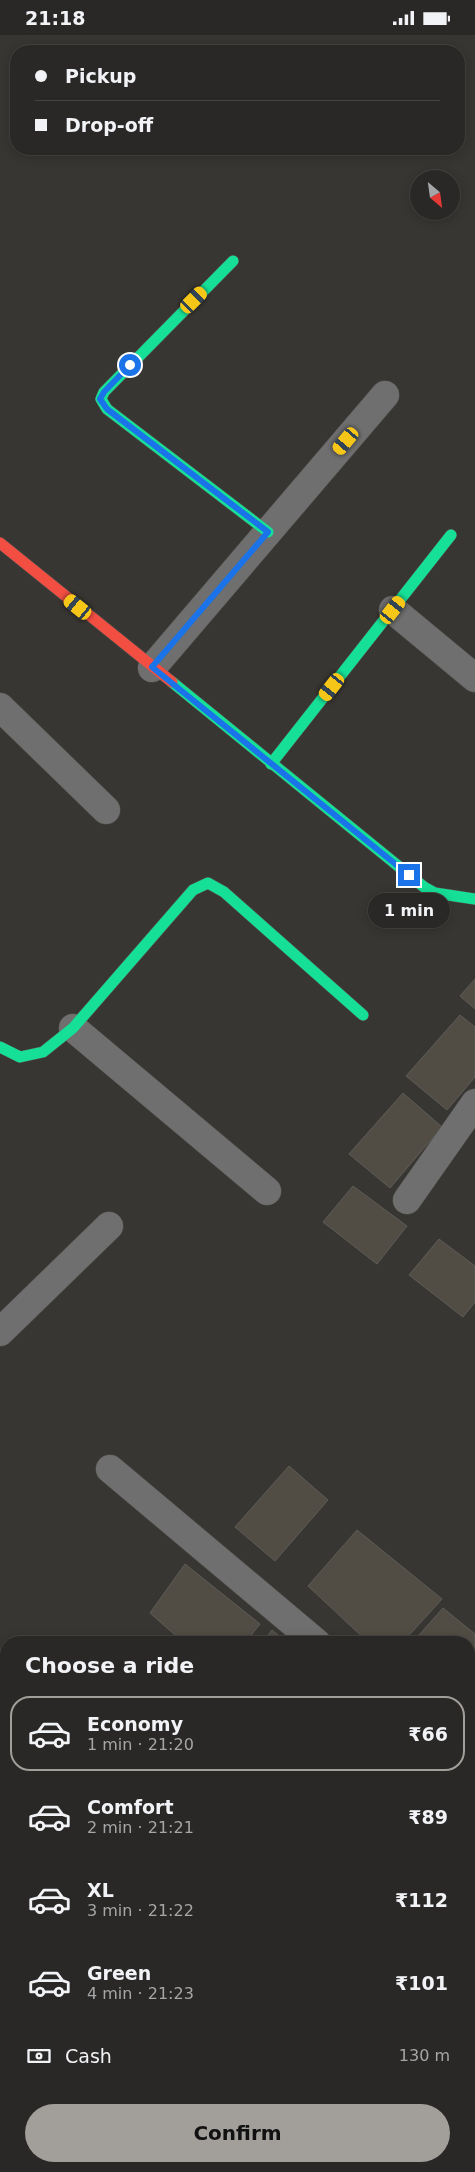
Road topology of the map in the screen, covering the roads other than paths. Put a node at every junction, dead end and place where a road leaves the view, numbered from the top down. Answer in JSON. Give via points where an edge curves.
{"nodes":[{"id":1,"x":233,"y":261,"type":"dead end"},
{"id":2,"x":385,"y":395,"type":"dead end"},
{"id":3,"x":268,"y":532,"type":"junction"},
{"id":4,"x":452,"y":535,"type":"dead end"},
{"id":5,"x":0,"y":543,"type":"edge"},
{"id":6,"x":393,"y":610,"type":"junction"},
{"id":7,"x":152,"y":667,"type":"junction"},
{"id":8,"x":475,"y":678,"type":"edge"},
{"id":9,"x":0,"y":707,"type":"edge"},
{"id":10,"x":271,"y":764,"type":"junction"},
{"id":11,"x":106,"y":809,"type":"dead end"},
{"id":12,"x":475,"y":899,"type":"edge"},
{"id":13,"x":363,"y":1015,"type":"dead end"},
{"id":14,"x":73,"y":1028,"type":"junction"},
{"id":15,"x":0,"y":1047,"type":"edge"},
{"id":16,"x":475,"y":1103,"type":"edge"},
{"id":17,"x":268,"y":1191,"type":"dead end"},
{"id":18,"x":408,"y":1200,"type":"dead end"},
{"id":19,"x":109,"y":1227,"type":"dead end"},
{"id":20,"x":0,"y":1332,"type":"edge"},
{"id":21,"x":110,"y":1469,"type":"dead end"},
{"id":22,"x":309,"y":1636,"type":"edge"}],
"edges":[{"from":1,"to":3,"type":"street","via":[[100,399],[107,409]]},
{"from":2,"to":3,"type":"street"},
{"from":3,"to":7,"type":"street"},
{"from":4,"to":6,"type":"street"},
{"from":5,"to":7,"type":"street"},
{"from":6,"to":8,"type":"street"},
{"from":6,"to":10,"type":"street"},
{"from":7,"to":10,"type":"street"},
{"from":9,"to":11,"type":"street"},
{"from":10,"to":12,"type":"street","via":[[424,887],[435,893]]},
{"from":13,"to":14,"type":"street","via":[[224,891],[208,883],[193,890]]},
{"from":14,"to":15,"type":"street","via":[[43,1052],[20,1057]]},
{"from":14,"to":17,"type":"street"},
{"from":16,"to":18,"type":"street"},
{"from":19,"to":20,"type":"street"},
{"from":21,"to":22,"type":"street"}]}
